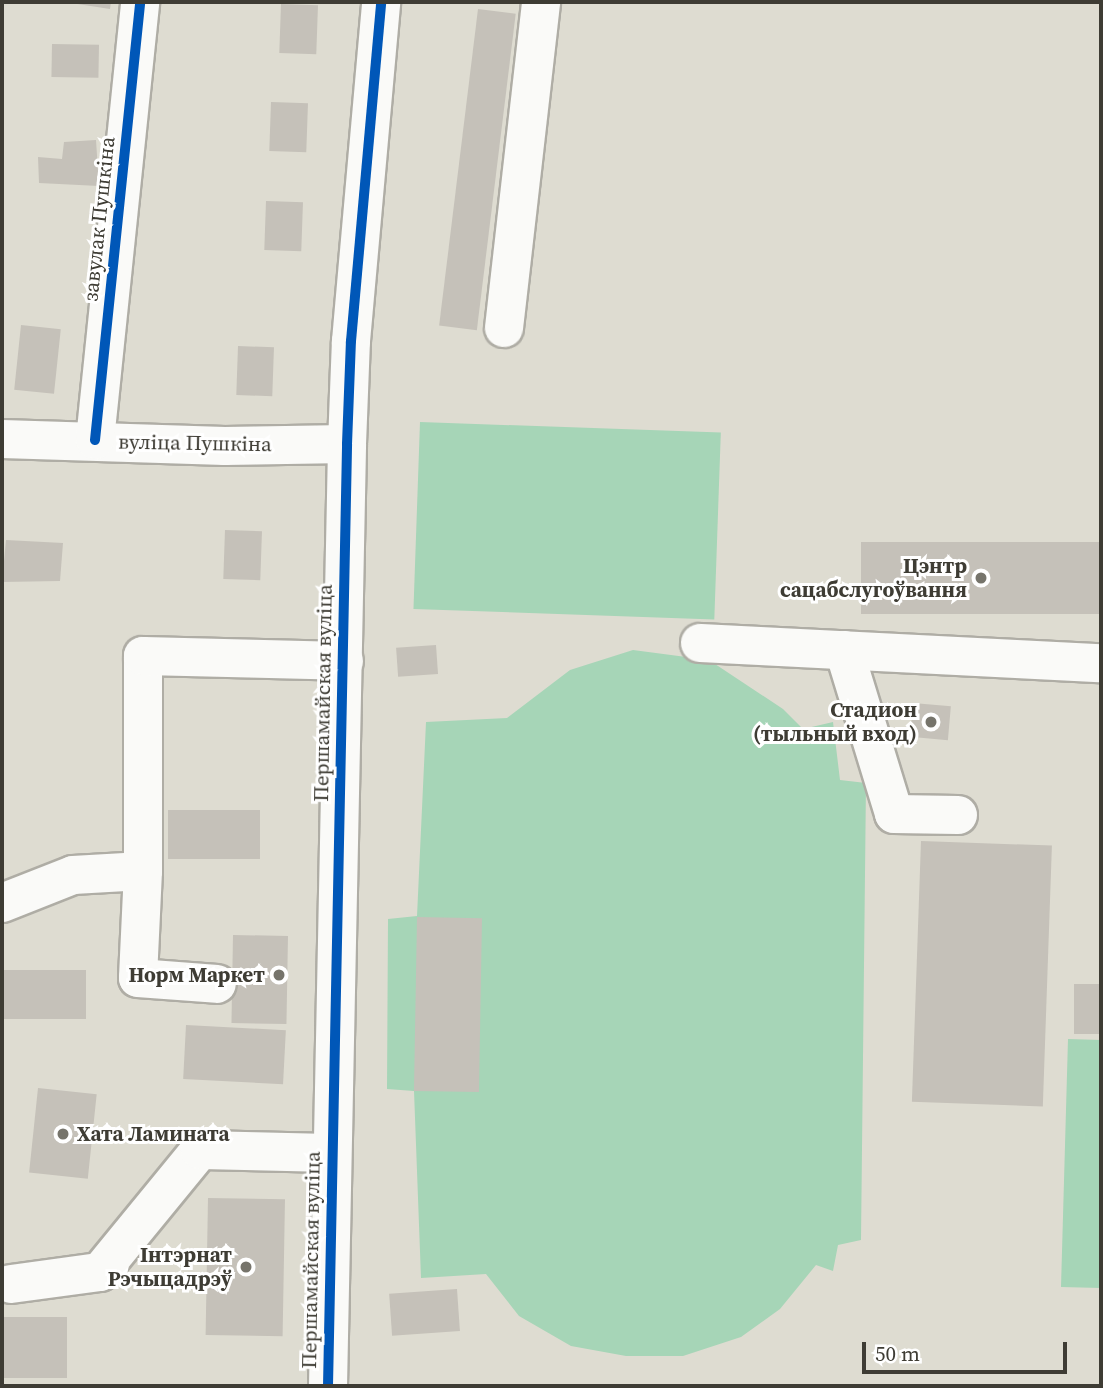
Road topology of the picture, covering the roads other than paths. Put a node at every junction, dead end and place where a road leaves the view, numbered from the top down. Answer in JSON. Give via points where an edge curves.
{"nodes":[{"id":1,"x":140,"y":2,"type":"edge"},
{"id":2,"x":381,"y":2,"type":"edge"},
{"id":3,"x":541,"y":2,"type":"edge"},
{"id":4,"x":504,"y":328,"type":"dead end"},
{"id":5,"x":2,"y":439,"type":"edge"},
{"id":6,"x":95,"y":440,"type":"junction"},
{"id":7,"x":346,"y":444,"type":"junction"},
{"id":8,"x":700,"y":643,"type":"dead end"},
{"id":9,"x":844,"y":650,"type":"junction"},
{"id":10,"x":344,"y":662,"type":"junction"},
{"id":11,"x":1101,"y":663,"type":"edge"},
{"id":12,"x":958,"y":815,"type":"dead end"},
{"id":13,"x":143,"y":871,"type":"junction"},
{"id":14,"x":2,"y":903,"type":"edge"},
{"id":15,"x":217,"y":984,"type":"dead end"},
{"id":16,"x":332,"y":1153,"type":"junction"},
{"id":17,"x":11,"y":1284,"type":"dead end"},
{"id":18,"x":328,"y":1386,"type":"edge"}],
"edges":[{"from":1,"to":6,"type":"street","name":"завулак Пушкіна"},
{"from":2,"to":7,"type":"street","name":"Першамайская вуліца"},
{"from":3,"to":4,"type":"street"},
{"from":5,"to":6,"type":"street","name":"вуліца Пушкіна"},
{"from":6,"to":7,"type":"street","name":"вуліца Пушкіна","via":[[226,446]]},
{"from":7,"to":10,"type":"street","name":"Першамайская вуліца"},
{"from":8,"to":9,"type":"street"},
{"from":9,"to":11,"type":"street"},
{"from":9,"to":12,"type":"street","via":[[894,814]]},
{"from":10,"to":13,"type":"street","via":[[142,656]]},
{"from":10,"to":16,"type":"street","name":"Першамайская вуліца"},
{"from":13,"to":14,"type":"street","via":[[73,875]]},
{"from":13,"to":15,"type":"street","via":[[138,978]]},
{"from":16,"to":17,"type":"street","via":[[200,1150],[100,1272]]},
{"from":16,"to":18,"type":"street","name":"Першамайская вуліца"}]}
